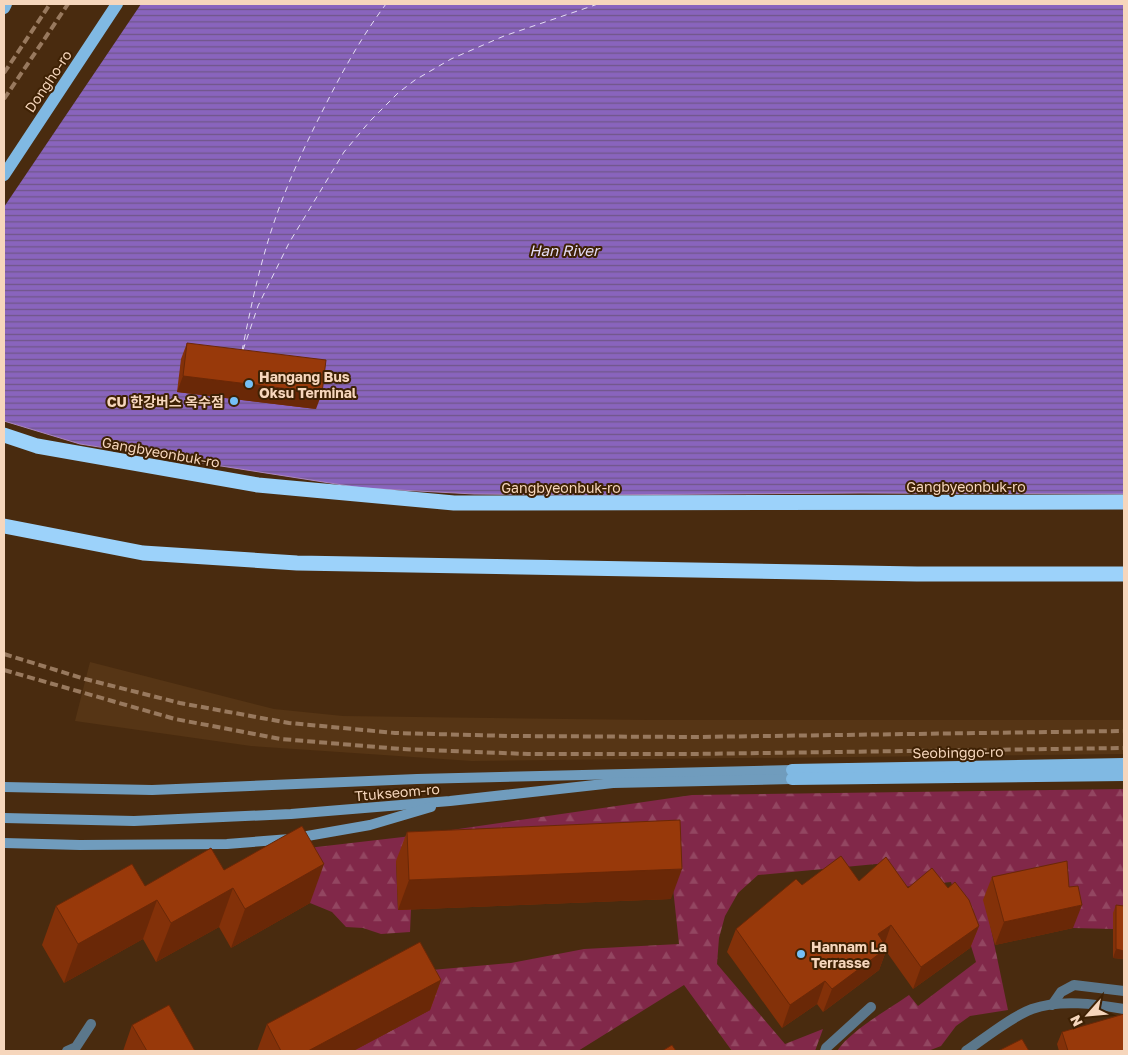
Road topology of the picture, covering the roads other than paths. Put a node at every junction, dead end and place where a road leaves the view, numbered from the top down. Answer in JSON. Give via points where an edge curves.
{"nodes":[{"id":1,"x":6,"y":4,"type":"edge"},
{"id":2,"x":117,"y":4,"type":"edge"},
{"id":3,"x":4,"y":8,"type":"edge"},
{"id":4,"x":4,"y":175,"type":"edge"},
{"id":5,"x":4,"y":435,"type":"edge"},
{"id":6,"x":1124,"y":502,"type":"edge"},
{"id":7,"x":4,"y":526,"type":"edge"},
{"id":8,"x":1124,"y":574,"type":"edge"},
{"id":9,"x":1124,"y":764,"type":"edge"},
{"id":10,"x":792,"y":774,"type":"junction"},
{"id":11,"x":1124,"y":775,"type":"edge"},
{"id":12,"x":4,"y":786,"type":"edge"},
{"id":13,"x":450,"y":801,"type":"junction"},
{"id":14,"x":4,"y":818,"type":"edge"},
{"id":15,"x":4,"y":843,"type":"edge"},
{"id":16,"x":1124,"y":991,"type":"edge"},
{"id":17,"x":1052,"y":1005,"type":"junction"},
{"id":18,"x":870,"y":1007,"type":"dead end"},
{"id":19,"x":1124,"y":1009,"type":"edge"},
{"id":20,"x":91,"y":1024,"type":"dead end"},
{"id":21,"x":67,"y":1051,"type":"edge"},
{"id":22,"x":825,"y":1051,"type":"edge"},
{"id":23,"x":966,"y":1051,"type":"edge"}],
"edges":[{"from":1,"to":3,"type":"main road"},
{"from":2,"to":4,"type":"main road","name":"Dongho-ro"},
{"from":5,"to":6,"type":"highway","name":"Gangbyeonbuk-ro","via":[[36,446],[258,486],[454,503]]},
{"from":7,"to":8,"type":"highway","via":[[143,553],[297,563],[917,574]]},
{"from":9,"to":10,"type":"main road","name":"Seobinggo-ro"},
{"from":10,"to":11,"type":"main road","name":"Seobinggo-ro"},
{"from":10,"to":12,"type":"main road","name":"Ttukseom-ro","via":[[417,779],[152,790]]},
{"from":10,"to":13,"type":"main road","name":"Ttukseom-ro","via":[[613,782]]},
{"from":13,"to":14,"type":"main road","name":"Ttukseom-ro","via":[[261,816],[134,820]]},
{"from":13,"to":15,"type":"main road","via":[[370,825],[290,839],[217,844]]},
{"from":16,"to":17,"type":"street","via":[[1074,985],[1061,992]]},
{"from":17,"to":19,"type":"street","via":[[1069,1003]]},
{"from":17,"to":23,"type":"street","via":[[1022,1014]]},
{"from":18,"to":22,"type":"street"},
{"from":20,"to":21,"type":"street","via":[[76,1047]]}]}
